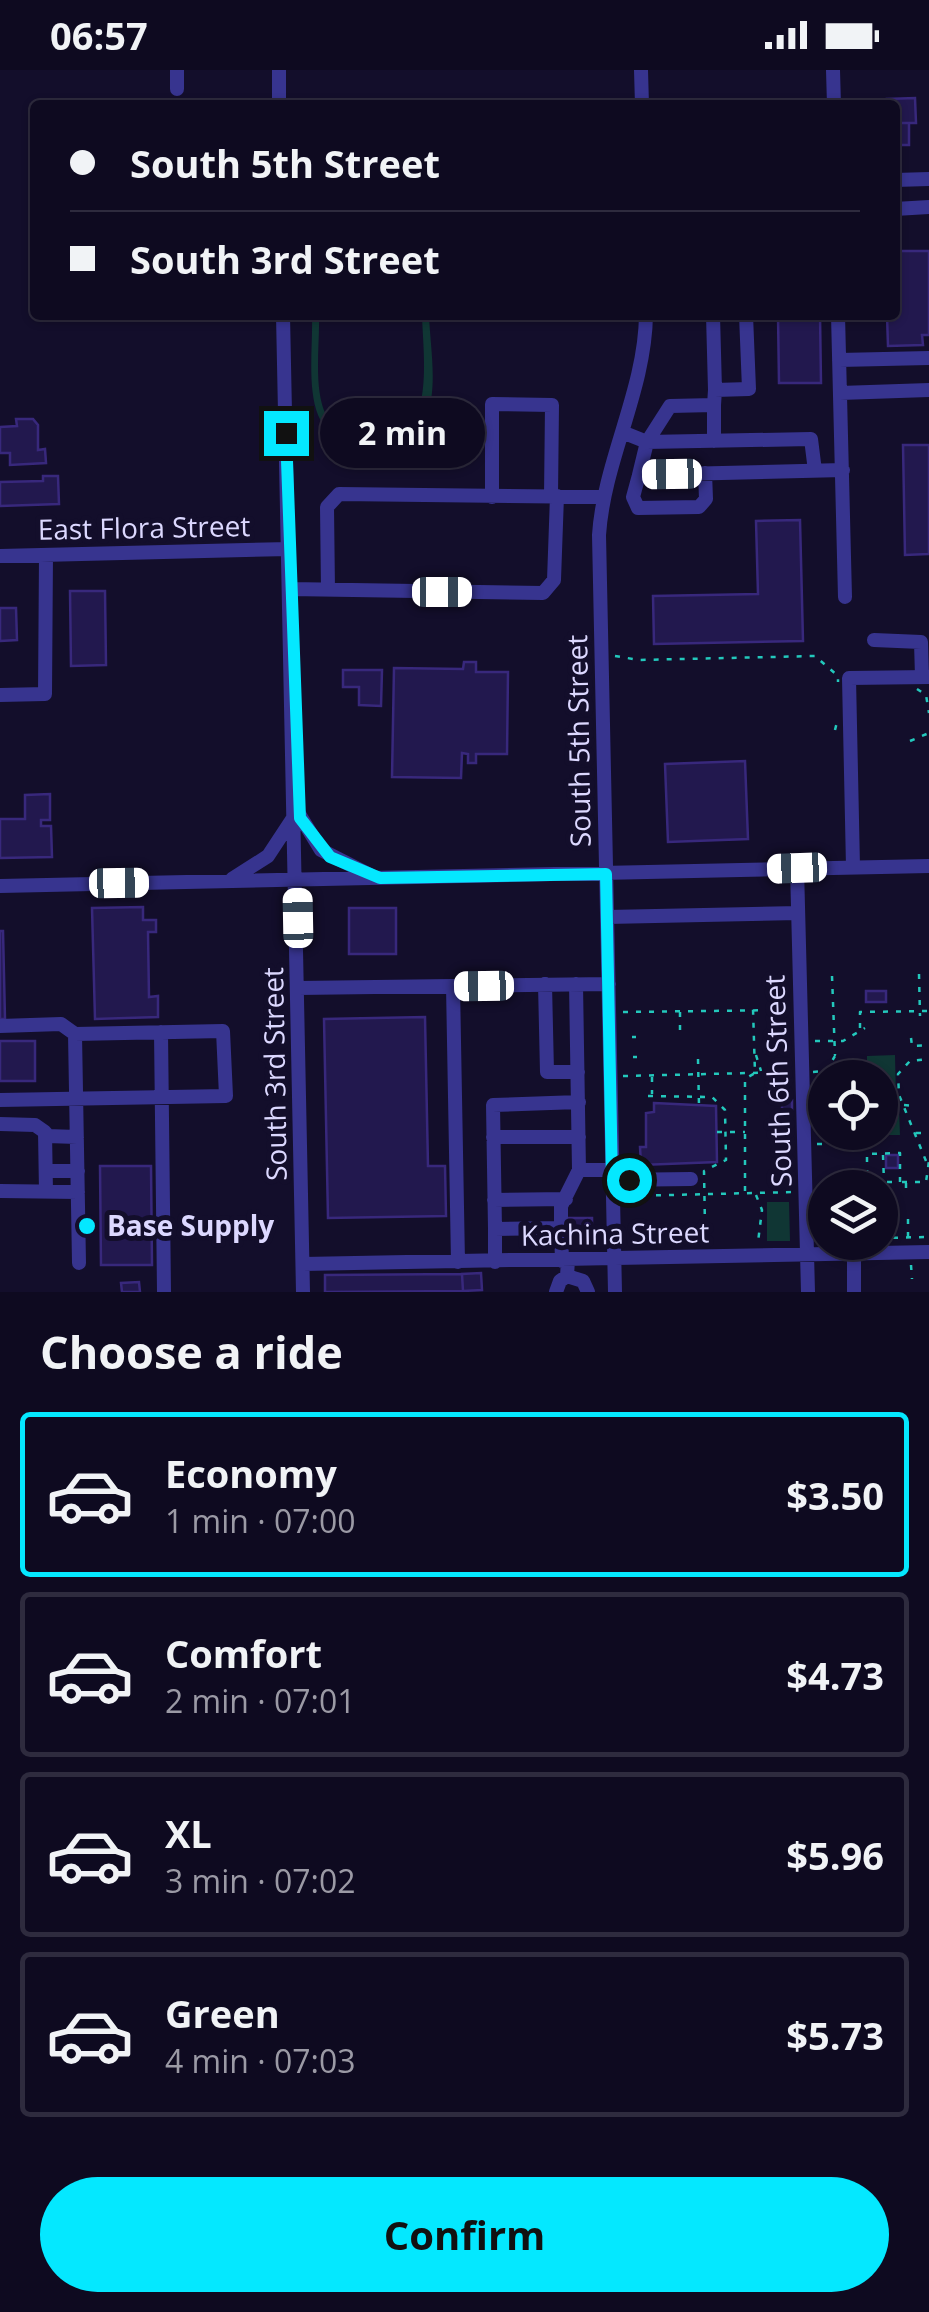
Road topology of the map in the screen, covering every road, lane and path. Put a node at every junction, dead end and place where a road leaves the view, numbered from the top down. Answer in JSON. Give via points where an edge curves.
{"nodes":[{"id":1,"x":176,"y":70,"type":"edge"},
{"id":2,"x":279,"y":70,"type":"edge"},
{"id":3,"x":641,"y":70,"type":"edge"},
{"id":4,"x":833,"y":70,"type":"edge"},
{"id":5,"x":177,"y":89,"type":"dead end"},
{"id":6,"x":279,"y":100,"type":"edge"},
{"id":7,"x":642,"y":100,"type":"edge"},
{"id":8,"x":834,"y":100,"type":"edge"},
{"id":9,"x":929,"y":179,"type":"edge"},
{"id":10,"x":900,"y":180,"type":"edge"},
{"id":11,"x":929,"y":207,"type":"edge"},
{"id":12,"x":900,"y":208,"type":"edge"},
{"id":13,"x":283,"y":320,"type":"edge"},
{"id":14,"x":645,"y":320,"type":"edge"},
{"id":15,"x":712,"y":320,"type":"edge"},
{"id":16,"x":746,"y":320,"type":"edge"},
{"id":17,"x":838,"y":320,"type":"edge"},
{"id":18,"x":929,"y":358,"type":"edge"},
{"id":19,"x":839,"y":360,"type":"junction"},
{"id":20,"x":929,"y":390,"type":"edge"},
{"id":21,"x":840,"y":393,"type":"junction"},
{"id":22,"x":714,"y":398,"type":"junction"},
{"id":23,"x":622,"y":432,"type":"junction"},
{"id":24,"x":714,"y":440,"type":"junction"},
{"id":25,"x":647,"y":442,"type":"junction"},
{"id":26,"x":843,"y":470,"type":"junction"},
{"id":27,"x":815,"y":471,"type":"junction"},
{"id":28,"x":705,"y":473,"type":"junction"},
{"id":29,"x":639,"y":474,"type":"junction"},
{"id":30,"x":554,"y":496,"type":"junction"},
{"id":31,"x":492,"y":497,"type":"junction"},
{"id":32,"x":602,"y":497,"type":"junction"},
{"id":33,"x":289,"y":549,"type":"junction"},
{"id":34,"x":46,"y":555,"type":"junction"},
{"id":35,"x":0,"y":556,"type":"edge"},
{"id":36,"x":290,"y":588,"type":"junction"},
{"id":37,"x":328,"y":590,"type":"junction"},
{"id":38,"x":845,"y":597,"type":"dead end"},
{"id":39,"x":874,"y":640,"type":"dead end"},
{"id":40,"x":925,"y":641,"type":"edge"},
{"id":41,"x":615,"y":656,"type":"dead end"},
{"id":42,"x":922,"y":681,"type":"edge"},
{"id":43,"x":845,"y":682,"type":"junction"},
{"id":44,"x":0,"y":695,"type":"edge"},
{"id":45,"x":840,"y":710,"type":"dead end"},
{"id":46,"x":929,"y":713,"type":"edge"},
{"id":47,"x":835,"y":730,"type":"dead end"},
{"id":48,"x":929,"y":735,"type":"edge"},
{"id":49,"x":910,"y":742,"type":"dead end"},
{"id":50,"x":297,"y":808,"type":"junction"},
{"id":51,"x":929,"y":866,"type":"edge"},
{"id":52,"x":854,"y":867,"type":"junction"},
{"id":53,"x":797,"y":868,"type":"junction"},
{"id":54,"x":606,"y":874,"type":"junction"},
{"id":55,"x":380,"y":878,"type":"junction"},
{"id":56,"x":297,"y":880,"type":"junction"},
{"id":57,"x":227,"y":881,"type":"junction"},
{"id":58,"x":0,"y":886,"type":"edge"},
{"id":59,"x":798,"y":913,"type":"junction"},
{"id":60,"x":608,"y":918,"type":"junction"},
{"id":61,"x":919,"y":974,"type":"dead end"},
{"id":62,"x":832,"y":976,"type":"dead end"},
{"id":63,"x":545,"y":984,"type":"junction"},
{"id":64,"x":576,"y":984,"type":"junction"},
{"id":65,"x":609,"y":984,"type":"junction"},
{"id":66,"x":454,"y":986,"type":"junction"},
{"id":67,"x":298,"y":988,"type":"junction"},
{"id":68,"x":753,"y":1009,"type":"junction"},
{"id":69,"x":680,"y":1010,"type":"junction"},
{"id":70,"x":800,"y":1010,"type":"junction"},
{"id":71,"x":929,"y":1010,"type":"edge"},
{"id":72,"x":621,"y":1012,"type":"dead end"},
{"id":73,"x":920,"y":1013,"type":"junction"},
{"id":74,"x":0,"y":1026,"type":"edge"},
{"id":75,"x":161,"y":1032,"type":"junction"},
{"id":76,"x":75,"y":1034,"type":"junction"},
{"id":77,"x":680,"y":1034,"type":"dead end"},
{"id":78,"x":911,"y":1038,"type":"dead end"},
{"id":79,"x":803,"y":1040,"type":"junction"},
{"id":80,"x":835,"y":1040,"type":"junction"},
{"id":81,"x":749,"y":1045,"type":"dead end"},
{"id":82,"x":755,"y":1045,"type":"junction"},
{"id":83,"x":929,"y":1045,"type":"edge"},
{"id":84,"x":756,"y":1054,"type":"junction"},
{"id":85,"x":835,"y":1056,"type":"junction"},
{"id":86,"x":698,"y":1059,"type":"dead end"},
{"id":87,"x":929,"y":1059,"type":"edge"},
{"id":88,"x":833,"y":1060,"type":"edge"},
{"id":89,"x":839,"y":1060,"type":"edge"},
{"id":90,"x":808,"y":1071,"type":"edge"},
{"id":91,"x":578,"y":1072,"type":"junction"},
{"id":92,"x":801,"y":1072,"type":"junction"},
{"id":93,"x":755,"y":1073,"type":"junction"},
{"id":94,"x":761,"y":1073,"type":"junction"},
{"id":95,"x":698,"y":1074,"type":"junction"},
{"id":96,"x":652,"y":1075,"type":"junction"},
{"id":97,"x":622,"y":1076,"type":"dead end"},
{"id":98,"x":906,"y":1078,"type":"dead end"},
{"id":99,"x":898,"y":1079,"type":"junction"},
{"id":100,"x":664,"y":1096,"type":"junction"},
{"id":101,"x":699,"y":1097,"type":"junction"},
{"id":102,"x":162,"y":1098,"type":"junction"},
{"id":103,"x":77,"y":1099,"type":"junction"},
{"id":104,"x":0,"y":1100,"type":"edge"},
{"id":105,"x":579,"y":1102,"type":"junction"},
{"id":106,"x":664,"y":1103,"type":"dead end"},
{"id":107,"x":699,"y":1106,"type":"dead end"},
{"id":108,"x":903,"y":1106,"type":"junction"},
{"id":109,"x":914,"y":1106,"type":"dead end"},
{"id":110,"x":0,"y":1124,"type":"edge"},
{"id":111,"x":716,"y":1132,"type":"dead end"},
{"id":112,"x":726,"y":1132,"type":"junction"},
{"id":113,"x":746,"y":1132,"type":"junction"},
{"id":114,"x":914,"y":1133,"type":"junction"},
{"id":115,"x":926,"y":1133,"type":"dead end"},
{"id":116,"x":46,"y":1136,"type":"junction"},
{"id":117,"x":77,"y":1137,"type":"junction"},
{"id":118,"x":580,"y":1137,"type":"junction"},
{"id":119,"x":493,"y":1138,"type":"junction"},
{"id":120,"x":883,"y":1154,"type":"junction"},
{"id":121,"x":928,"y":1161,"type":"edge"},
{"id":122,"x":704,"y":1162,"type":"dead end"},
{"id":123,"x":46,"y":1170,"type":"junction"},
{"id":124,"x":580,"y":1170,"type":"junction"},
{"id":125,"x":865,"y":1170,"type":"edge"},
{"id":126,"x":884,"y":1170,"type":"edge"},
{"id":127,"x":78,"y":1171,"type":"junction"},
{"id":128,"x":612,"y":1175,"type":"junction"},
{"id":129,"x":698,"y":1175,"type":"junction"},
{"id":130,"x":898,"y":1182,"type":"edge"},
{"id":131,"x":903,"y":1182,"type":"junction"},
{"id":132,"x":928,"y":1183,"type":"edge"},
{"id":133,"x":0,"y":1191,"type":"edge"},
{"id":134,"x":46,"y":1192,"type":"junction"},
{"id":135,"x":78,"y":1192,"type":"junction"},
{"id":136,"x":807,"y":1192,"type":"junction"},
{"id":137,"x":756,"y":1193,"type":"junction"},
{"id":138,"x":704,"y":1194,"type":"junction"},
{"id":139,"x":746,"y":1194,"type":"junction"},
{"id":140,"x":906,"y":1194,"type":"dead end"},
{"id":141,"x":630,"y":1196,"type":"dead end"},
{"id":142,"x":566,"y":1199,"type":"junction"},
{"id":143,"x":494,"y":1200,"type":"junction"},
{"id":144,"x":908,"y":1220,"type":"dead end"},
{"id":145,"x":705,"y":1227,"type":"dead end"},
{"id":146,"x":561,"y":1228,"type":"junction"},
{"id":147,"x":495,"y":1230,"type":"junction"},
{"id":148,"x":898,"y":1237,"type":"edge"},
{"id":149,"x":908,"y":1237,"type":"junction"},
{"id":150,"x":929,"y":1237,"type":"edge"},
{"id":151,"x":758,"y":1242,"type":"dead end"},
{"id":152,"x":909,"y":1248,"type":"dead end"},
{"id":153,"x":898,"y":1251,"type":"edge"},
{"id":154,"x":929,"y":1252,"type":"edge"},
{"id":155,"x":807,"y":1255,"type":"junction"},
{"id":156,"x":614,"y":1259,"type":"junction"},
{"id":157,"x":911,"y":1259,"type":"dead end"},
{"id":158,"x":565,"y":1260,"type":"junction"},
{"id":159,"x":857,"y":1260,"type":"edge"},
{"id":160,"x":458,"y":1262,"type":"junction"},
{"id":161,"x":495,"y":1262,"type":"junction"},
{"id":162,"x":79,"y":1264,"type":"dead end"},
{"id":163,"x":303,"y":1264,"type":"junction"},
{"id":164,"x":568,"y":1276,"type":"junction"},
{"id":165,"x":912,"y":1279,"type":"dead end"},
{"id":166,"x":164,"y":1292,"type":"edge"},
{"id":167,"x":303,"y":1292,"type":"edge"},
{"id":168,"x":556,"y":1292,"type":"edge"},
{"id":169,"x":588,"y":1292,"type":"edge"},
{"id":170,"x":616,"y":1292,"type":"edge"},
{"id":171,"x":808,"y":1292,"type":"edge"},
{"id":172,"x":854,"y":1292,"type":"edge"}],
"edges":[{"from":1,"to":5,"type":"street"},
{"from":2,"to":6,"type":"street"},
{"from":3,"to":7,"type":"street"},
{"from":4,"to":8,"type":"street"},
{"from":9,"to":10,"type":"street"},
{"from":11,"to":12,"type":"street"},
{"from":13,"to":33,"type":"street","name":"South 3rd Street"},
{"from":14,"to":23,"type":"street","name":"South 5th Street"},
{"from":15,"to":22,"type":"street"},
{"from":16,"to":22,"type":"street","via":[[750,389]]},
{"from":17,"to":19,"type":"street"},
{"from":18,"to":19,"type":"street"},
{"from":19,"to":21,"type":"street"},
{"from":20,"to":21,"type":"street"},
{"from":21,"to":26,"type":"street"},
{"from":22,"to":24,"type":"street"},
{"from":22,"to":25,"type":"street","via":[[670,406]]},
{"from":23,"to":25,"type":"street"},
{"from":23,"to":32,"type":"street","name":"South 5th Street"},
{"from":24,"to":25,"type":"street"},
{"from":24,"to":27,"type":"street","via":[[810,439]]},
{"from":25,"to":29,"type":"street"},
{"from":26,"to":27,"type":"street"},
{"from":26,"to":38,"type":"street"},
{"from":27,"to":28,"type":"street"},
{"from":28,"to":29,"type":"street"},
{"from":28,"to":29,"type":"street","via":[[706,499],[698,507],[653,508],[638,508],[633,496]]},
{"from":30,"to":31,"type":"street"},
{"from":30,"to":31,"type":"street","via":[[552,405],[492,404]]},
{"from":30,"to":32,"type":"street"},
{"from":30,"to":37,"type":"street","via":[[554,580],[543,594]]},
{"from":31,"to":37,"type":"street","via":[[339,494],[327,508]]},
{"from":32,"to":54,"type":"street","name":"South 5th Street"},
{"from":33,"to":34,"type":"street","name":"East Flora Street"},
{"from":33,"to":36,"type":"street","name":"South 3rd Street"},
{"from":34,"to":35,"type":"street","name":"East Flora Street"},
{"from":34,"to":44,"type":"street","via":[[45,694]]},
{"from":36,"to":37,"type":"street"},
{"from":36,"to":50,"type":"street","name":"South 3rd Street"},
{"from":39,"to":40,"type":"street"},
{"from":40,"to":42,"type":"street"},
{"from":41,"to":43,"type":"path","via":[[815,656]]},
{"from":42,"to":43,"type":"street"},
{"from":42,"to":46,"type":"path"},
{"from":43,"to":52,"type":"street"},
{"from":45,"to":47,"type":"path"},
{"from":48,"to":49,"type":"path"},
{"from":50,"to":55,"type":"street","via":[[321,850]]},
{"from":50,"to":56,"type":"street","name":"South 3rd Street"},
{"from":50,"to":57,"type":"street","via":[[276,848]]},
{"from":51,"to":52,"type":"street"},
{"from":52,"to":53,"type":"street"},
{"from":53,"to":54,"type":"street"},
{"from":53,"to":59,"type":"street","name":"South 6th Street"},
{"from":54,"to":55,"type":"street"},
{"from":54,"to":60,"type":"street","name":"South 5th Street"},
{"from":55,"to":56,"type":"street"},
{"from":56,"to":57,"type":"street"},
{"from":56,"to":67,"type":"street","name":"South 3rd Street"},
{"from":57,"to":58,"type":"street"},
{"from":59,"to":60,"type":"street"},
{"from":59,"to":70,"type":"street","name":"South 6th Street"},
{"from":60,"to":65,"type":"street","name":"South 5th Street"},
{"from":61,"to":73,"type":"path"},
{"from":62,"to":80,"type":"path"},
{"from":63,"to":64,"type":"street"},
{"from":63,"to":66,"type":"street"},
{"from":63,"to":91,"type":"street","via":[[547,1072]]},
{"from":64,"to":65,"type":"street"},
{"from":64,"to":91,"type":"street"},
{"from":65,"to":128,"type":"street","name":"South 5th Street"},
{"from":66,"to":67,"type":"street"},
{"from":66,"to":160,"type":"street"},
{"from":67,"to":163,"type":"street","name":"South 3rd Street"},
{"from":68,"to":69,"type":"path"},
{"from":68,"to":70,"type":"path"},
{"from":68,"to":82,"type":"path"},
{"from":69,"to":72,"type":"path"},
{"from":69,"to":77,"type":"path"},
{"from":70,"to":79,"type":"street","name":"South 6th Street"},
{"from":71,"to":73,"type":"path"},
{"from":73,"to":80,"type":"path","via":[[860,1012],[863,1028]]},
{"from":74,"to":76,"type":"street","via":[[61,1024]]},
{"from":75,"to":76,"type":"street"},
{"from":75,"to":102,"type":"street"},
{"from":75,"to":102,"type":"street","via":[[223,1031],[226,1096]]},
{"from":76,"to":103,"type":"street"},
{"from":78,"to":83,"type":"path","via":[[912,1046]]},
{"from":79,"to":80,"type":"path"},
{"from":79,"to":92,"type":"street","name":"South 6th Street"},
{"from":80,"to":85,"type":"path"},
{"from":81,"to":82,"type":"path"},
{"from":82,"to":84,"type":"path"},
{"from":84,"to":93,"type":"path"},
{"from":84,"to":94,"type":"path"},
{"from":85,"to":88,"type":"path"},
{"from":85,"to":89,"type":"path"},
{"from":86,"to":95,"type":"path"},
{"from":87,"to":99,"type":"path","via":[[905,1064]]},
{"from":90,"to":92,"type":"path"},
{"from":91,"to":105,"type":"street"},
{"from":92,"to":94,"type":"path"},
{"from":92,"to":136,"type":"street","name":"South 6th Street"},
{"from":93,"to":94,"type":"path"},
{"from":93,"to":95,"type":"path"},
{"from":93,"to":113,"type":"path","via":[[745,1079]]},
{"from":95,"to":96,"type":"path"},
{"from":95,"to":101,"type":"path"},
{"from":96,"to":97,"type":"path"},
{"from":96,"to":100,"type":"path","via":[[650,1096]]},
{"from":98,"to":99,"type":"path"},
{"from":99,"to":108,"type":"path"},
{"from":100,"to":101,"type":"path"},
{"from":100,"to":106,"type":"path"},
{"from":101,"to":107,"type":"path"},
{"from":101,"to":112,"type":"path","via":[[712,1097],[725,1110]]},
{"from":102,"to":103,"type":"street"},
{"from":102,"to":166,"type":"street"},
{"from":103,"to":104,"type":"street"},
{"from":103,"to":117,"type":"street"},
{"from":105,"to":118,"type":"street"},
{"from":105,"to":119,"type":"street","via":[[493,1104]]},
{"from":108,"to":109,"type":"path"},
{"from":108,"to":114,"type":"path"},
{"from":110,"to":116,"type":"street","via":[[35,1125]]},
{"from":111,"to":112,"type":"path"},
{"from":112,"to":113,"type":"path"},
{"from":112,"to":129,"type":"path","via":[[726,1160]]},
{"from":113,"to":139,"type":"path"},
{"from":114,"to":115,"type":"path"},
{"from":114,"to":121,"type":"path"},
{"from":116,"to":117,"type":"street"},
{"from":116,"to":123,"type":"street"},
{"from":117,"to":127,"type":"street"},
{"from":118,"to":119,"type":"street"},
{"from":118,"to":124,"type":"street"},
{"from":119,"to":143,"type":"street"},
{"from":120,"to":125,"type":"path","via":[[867,1154]]},
{"from":120,"to":126,"type":"path"},
{"from":120,"to":131,"type":"path","via":[[900,1154]]},
{"from":121,"to":132,"type":"path"},
{"from":122,"to":129,"type":"path"},
{"from":123,"to":127,"type":"street"},
{"from":123,"to":134,"type":"street"},
{"from":124,"to":128,"type":"street"},
{"from":124,"to":142,"type":"street"},
{"from":127,"to":135,"type":"street"},
{"from":128,"to":129,"type":"street"},
{"from":128,"to":156,"type":"street","name":"South 5th Street"},
{"from":129,"to":138,"type":"path"},
{"from":130,"to":131,"type":"path"},
{"from":131,"to":132,"type":"path"},
{"from":131,"to":140,"type":"path"},
{"from":133,"to":134,"type":"street"},
{"from":134,"to":135,"type":"street"},
{"from":135,"to":162,"type":"street"},
{"from":136,"to":137,"type":"path"},
{"from":136,"to":155,"type":"street","name":"South 6th Street"},
{"from":137,"to":139,"type":"path"},
{"from":137,"to":151,"type":"path","via":[[762,1210]]},
{"from":138,"to":139,"type":"path"},
{"from":138,"to":141,"type":"path"},
{"from":138,"to":145,"type":"path"},
{"from":142,"to":143,"type":"street"},
{"from":142,"to":146,"type":"street"},
{"from":143,"to":147,"type":"street"},
{"from":144,"to":149,"type":"path"},
{"from":146,"to":147,"type":"street"},
{"from":146,"to":158,"type":"street"},
{"from":147,"to":161,"type":"street"},
{"from":148,"to":149,"type":"path"},
{"from":149,"to":150,"type":"path"},
{"from":149,"to":152,"type":"path"},
{"from":153,"to":154,"type":"street","name":"Kachina Street"},
{"from":155,"to":156,"type":"street","name":"Kachina Street"},
{"from":155,"to":171,"type":"street","name":"South 6th Street"},
{"from":156,"to":158,"type":"street","name":"Kachina Street"},
{"from":156,"to":170,"type":"street","name":"South 5th Street"},
{"from":157,"to":165,"type":"path"},
{"from":158,"to":161,"type":"street","name":"Kachina Street"},
{"from":158,"to":164,"type":"street"},
{"from":159,"to":172,"type":"street"},
{"from":160,"to":161,"type":"street","name":"Kachina Street"},
{"from":160,"to":163,"type":"street","name":"Kachina Street"},
{"from":163,"to":167,"type":"street","name":"South 3rd Street"},
{"from":164,"to":168,"type":"street"},
{"from":164,"to":169,"type":"street","via":[[583,1281]]}]}
